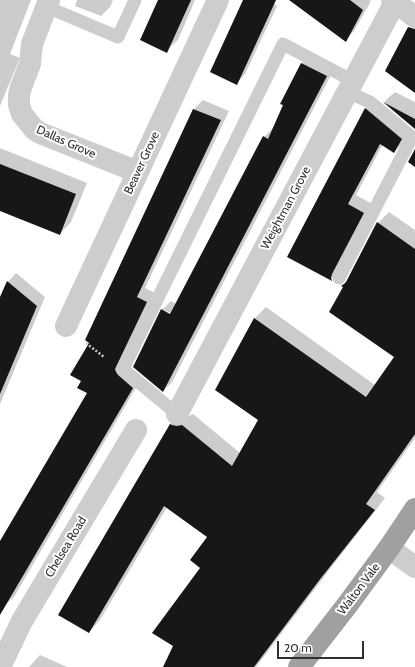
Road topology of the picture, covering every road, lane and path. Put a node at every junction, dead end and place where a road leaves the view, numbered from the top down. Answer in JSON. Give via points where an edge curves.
{"nodes":[{"id":1,"x":135,"y":0,"type":"edge"},
{"id":2,"x":218,"y":0,"type":"edge"},
{"id":3,"x":394,"y":1,"type":"edge"},
{"id":4,"x":48,"y":4,"type":"edge"},
{"id":5,"x":415,"y":17,"type":"edge"},
{"id":6,"x":350,"y":86,"type":"junction"},
{"id":7,"x":138,"y":172,"type":"junction"},
{"id":8,"x":339,"y":278,"type":"dead end"},
{"id":9,"x":66,"y":326,"type":"joint"},
{"id":10,"x":123,"y":369,"type":"junction"},
{"id":11,"x":177,"y":414,"type":"joint"},
{"id":12,"x":136,"y":430,"type":"dead end"},
{"id":13,"x":415,"y":509,"type":"edge"},
{"id":14,"x":389,"y":548,"type":"junction"},
{"id":15,"x":415,"y":567,"type":"edge"},
{"id":16,"x":0,"y":667,"type":"edge"},
{"id":17,"x":299,"y":667,"type":"edge"}],
"edges":[{"from":1,"to":4,"type":"lane","via":[[118,37]]},
{"from":2,"to":7,"type":"street","name":"Beaver Grove"},
{"from":3,"to":5,"type":"street"},
{"from":3,"to":6,"type":"street","name":"Weightman Grove"},
{"from":4,"to":7,"type":"street","name":"Dallas Grove","via":[[32,44],[30,64],[20,91],[19,105],[22,114],[40,133]]},
{"from":6,"to":8,"type":"lane","via":[[412,136]]},
{"from":6,"to":10,"type":"lane","via":[[283,44]]},
{"from":6,"to":11,"type":"street","name":"Weightman Grove"},
{"from":7,"to":9,"type":"street","name":"Beaver Grove"},
{"from":9,"to":10,"type":"path","via":[[114,366]]},
{"from":10,"to":11,"type":"lane"},
{"from":12,"to":16,"type":"street","name":"Chelsea Road","via":[[22,621]]},
{"from":13,"to":14,"type":"highway","name":"Walton Vale"},
{"from":14,"to":15,"type":"street"},
{"from":14,"to":17,"type":"highway","name":"Walton Vale"}]}
